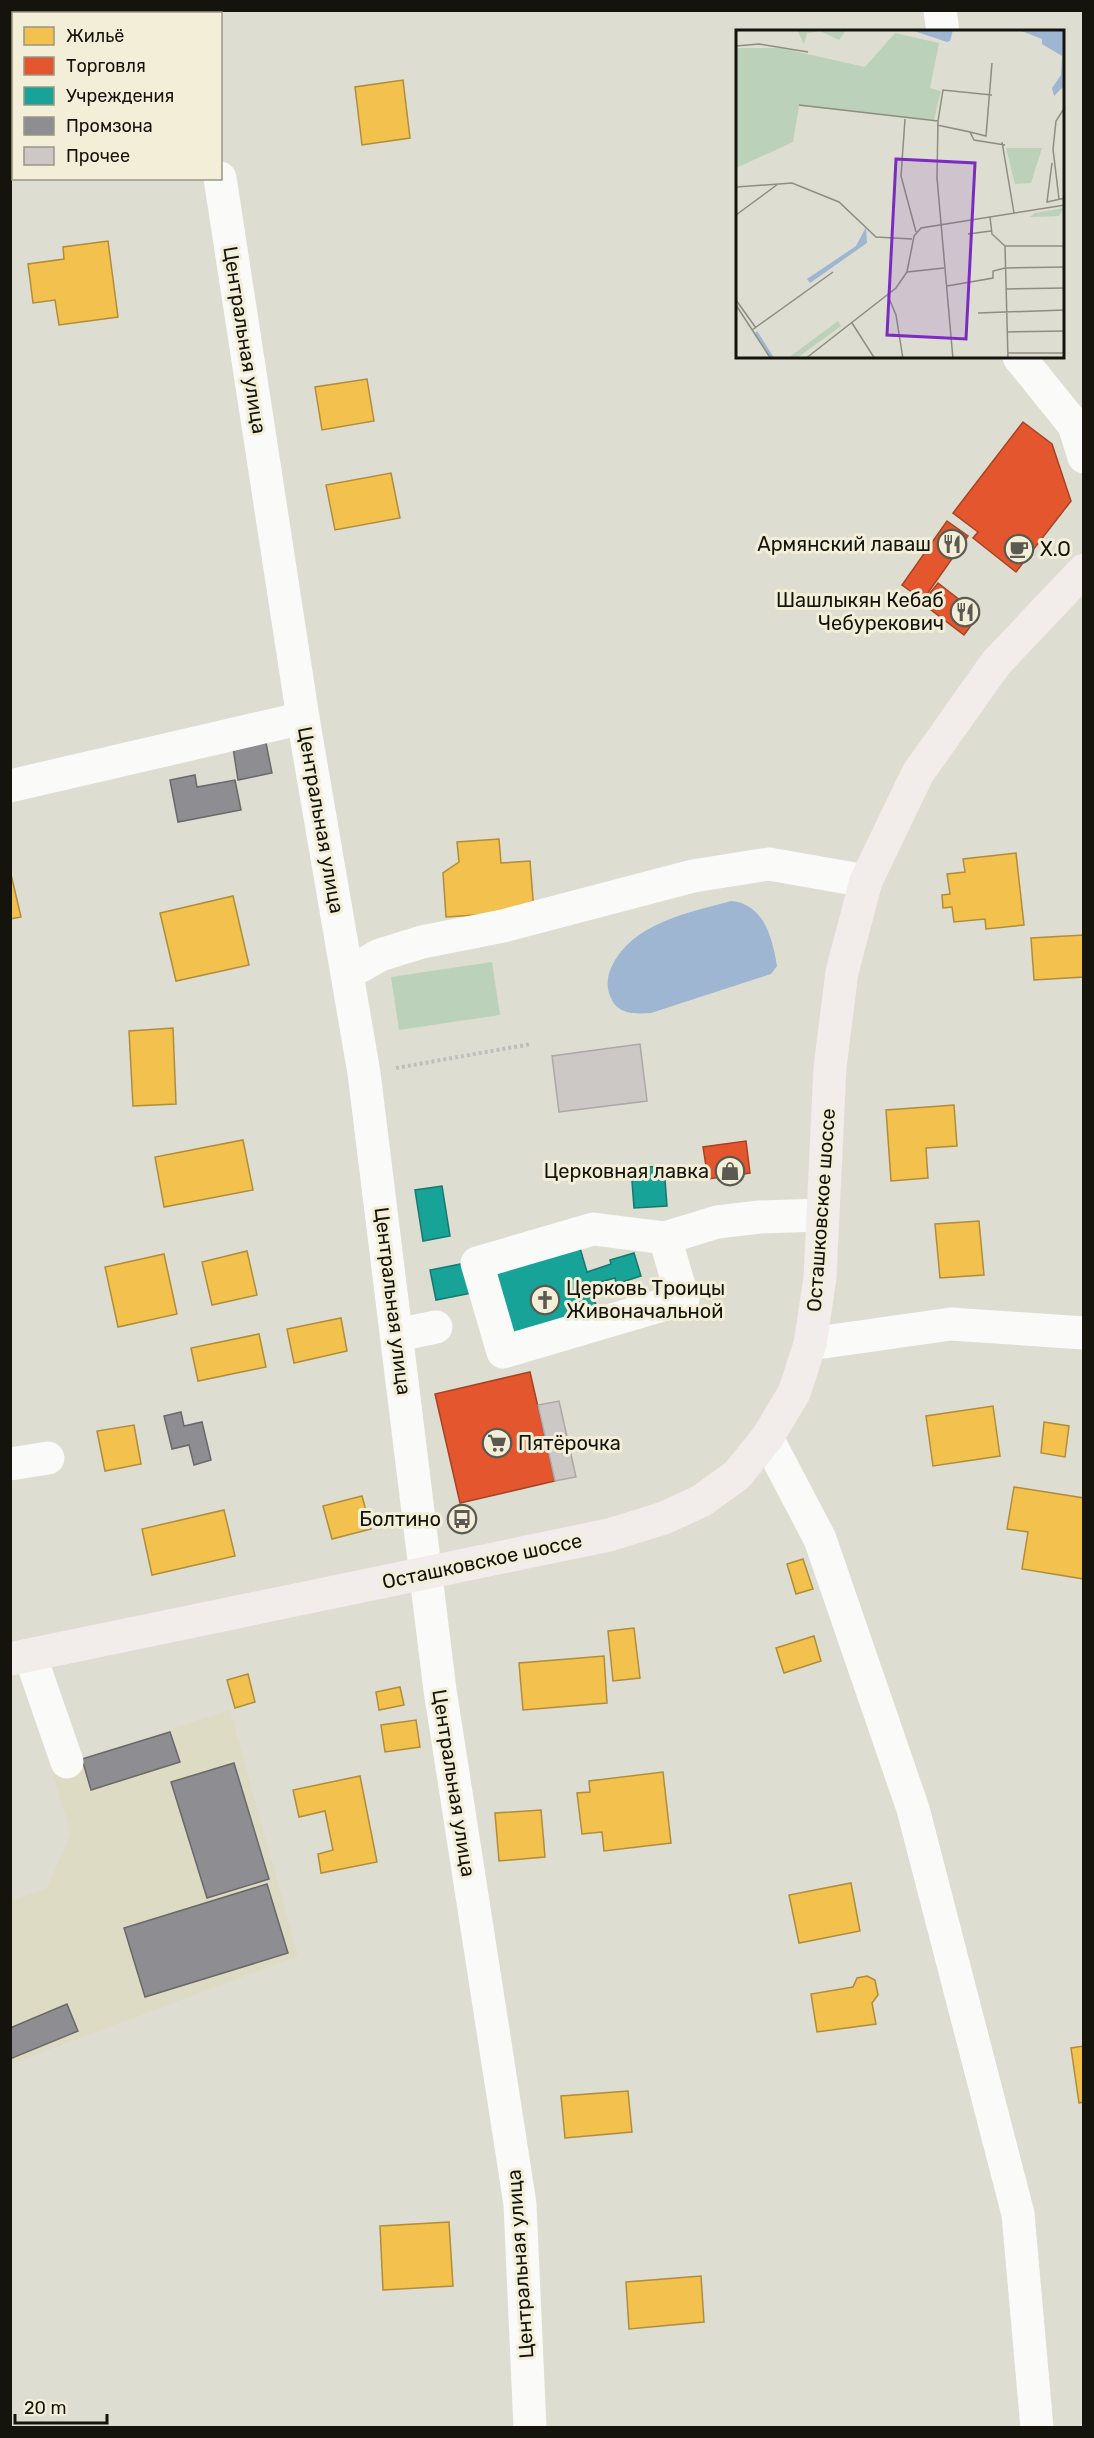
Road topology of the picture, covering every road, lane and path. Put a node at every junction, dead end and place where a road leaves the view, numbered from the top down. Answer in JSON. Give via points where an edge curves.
{"nodes":[{"id":1,"x":940,"y":10,"type":"edge"},
{"id":2,"x":943,"y":30,"type":"edge"},
{"id":3,"x":220,"y":180,"type":"edge"},
{"id":4,"x":1020,"y":358,"type":"edge"},
{"id":5,"x":1083,"y":457,"type":"edge"},
{"id":6,"x":1083,"y":570,"type":"edge"},
{"id":7,"x":303,"y":718,"type":"junction"},
{"id":8,"x":10,"y":786,"type":"edge"},
{"id":9,"x":866,"y":882,"type":"junction"},
{"id":10,"x":348,"y":974,"type":"junction"},
{"id":11,"x":531,"y":1044,"type":"dead end"},
{"id":12,"x":364,"y":1073,"type":"junction"},
{"id":13,"x":821,"y":1215,"type":"junction"},
{"id":14,"x":665,"y":1238,"type":"junction"},
{"id":15,"x":436,"y":1327,"type":"dead end"},
{"id":16,"x":1083,"y":1333,"type":"edge"},
{"id":17,"x":397,"y":1335,"type":"junction"},
{"id":18,"x":810,"y":1344,"type":"junction"},
{"id":19,"x":767,"y":1438,"type":"junction"},
{"id":20,"x":48,"y":1458,"type":"dead end"},
{"id":21,"x":10,"y":1464,"type":"edge"},
{"id":22,"x":427,"y":1573,"type":"junction"},
{"id":23,"x":20,"y":1657,"type":"edge"},
{"id":24,"x":67,"y":1762,"type":"dead end"},
{"id":25,"x":530,"y":2427,"type":"edge"},
{"id":26,"x":1037,"y":2427,"type":"edge"}],
"edges":[{"from":1,"to":2,"type":"street"},
{"from":3,"to":7,"type":"street","name":"Центральная улица"},
{"from":4,"to":5,"type":"street","via":[[1074,425]]},
{"from":6,"to":9,"type":"main road","name":"Осташковское шоссе","via":[[996,663],[918,773]]},
{"from":7,"to":8,"type":"street"},
{"from":7,"to":10,"type":"street","name":"Центральная улица"},
{"from":9,"to":10,"type":"street","via":[[769,864],[693,876],[502,926],[422,942],[380,955]]},
{"from":9,"to":13,"type":"main road","name":"Осташковское шоссе","via":[[842,972],[830,1067]]},
{"from":10,"to":12,"type":"street","name":"Центральная улица"},
{"from":11,"to":12,"type":"path"},
{"from":12,"to":17,"type":"street","name":"Центральная улица"},
{"from":13,"to":14,"type":"street","via":[[717,1222]]},
{"from":13,"to":18,"type":"main road","name":"Осташковское шоссе","via":[[820,1278]]},
{"from":14,"to":14,"type":"street","via":[[683,1299],[503,1352],[477,1263],[593,1229]]},
{"from":15,"to":17,"type":"street"},
{"from":16,"to":18,"type":"street","via":[[951,1324]]},
{"from":17,"to":22,"type":"street","name":"Центральная улица"},
{"from":18,"to":19,"type":"main road","name":"Осташковское шоссе","via":[[794,1393]]},
{"from":19,"to":22,"type":"main road","name":"Осташковское шоссе","via":[[737,1476],[701,1501],[664,1518],[609,1535]]},
{"from":19,"to":26,"type":"street","via":[[820,1539],[913,1809],[1018,2214]]},
{"from":20,"to":21,"type":"street"},
{"from":22,"to":23,"type":"main road","name":"Осташковское шоссе"},
{"from":22,"to":25,"type":"street","name":"Центральная улица","via":[[440,1690],[519,2204]]},
{"from":23,"to":24,"type":"street"}]}
